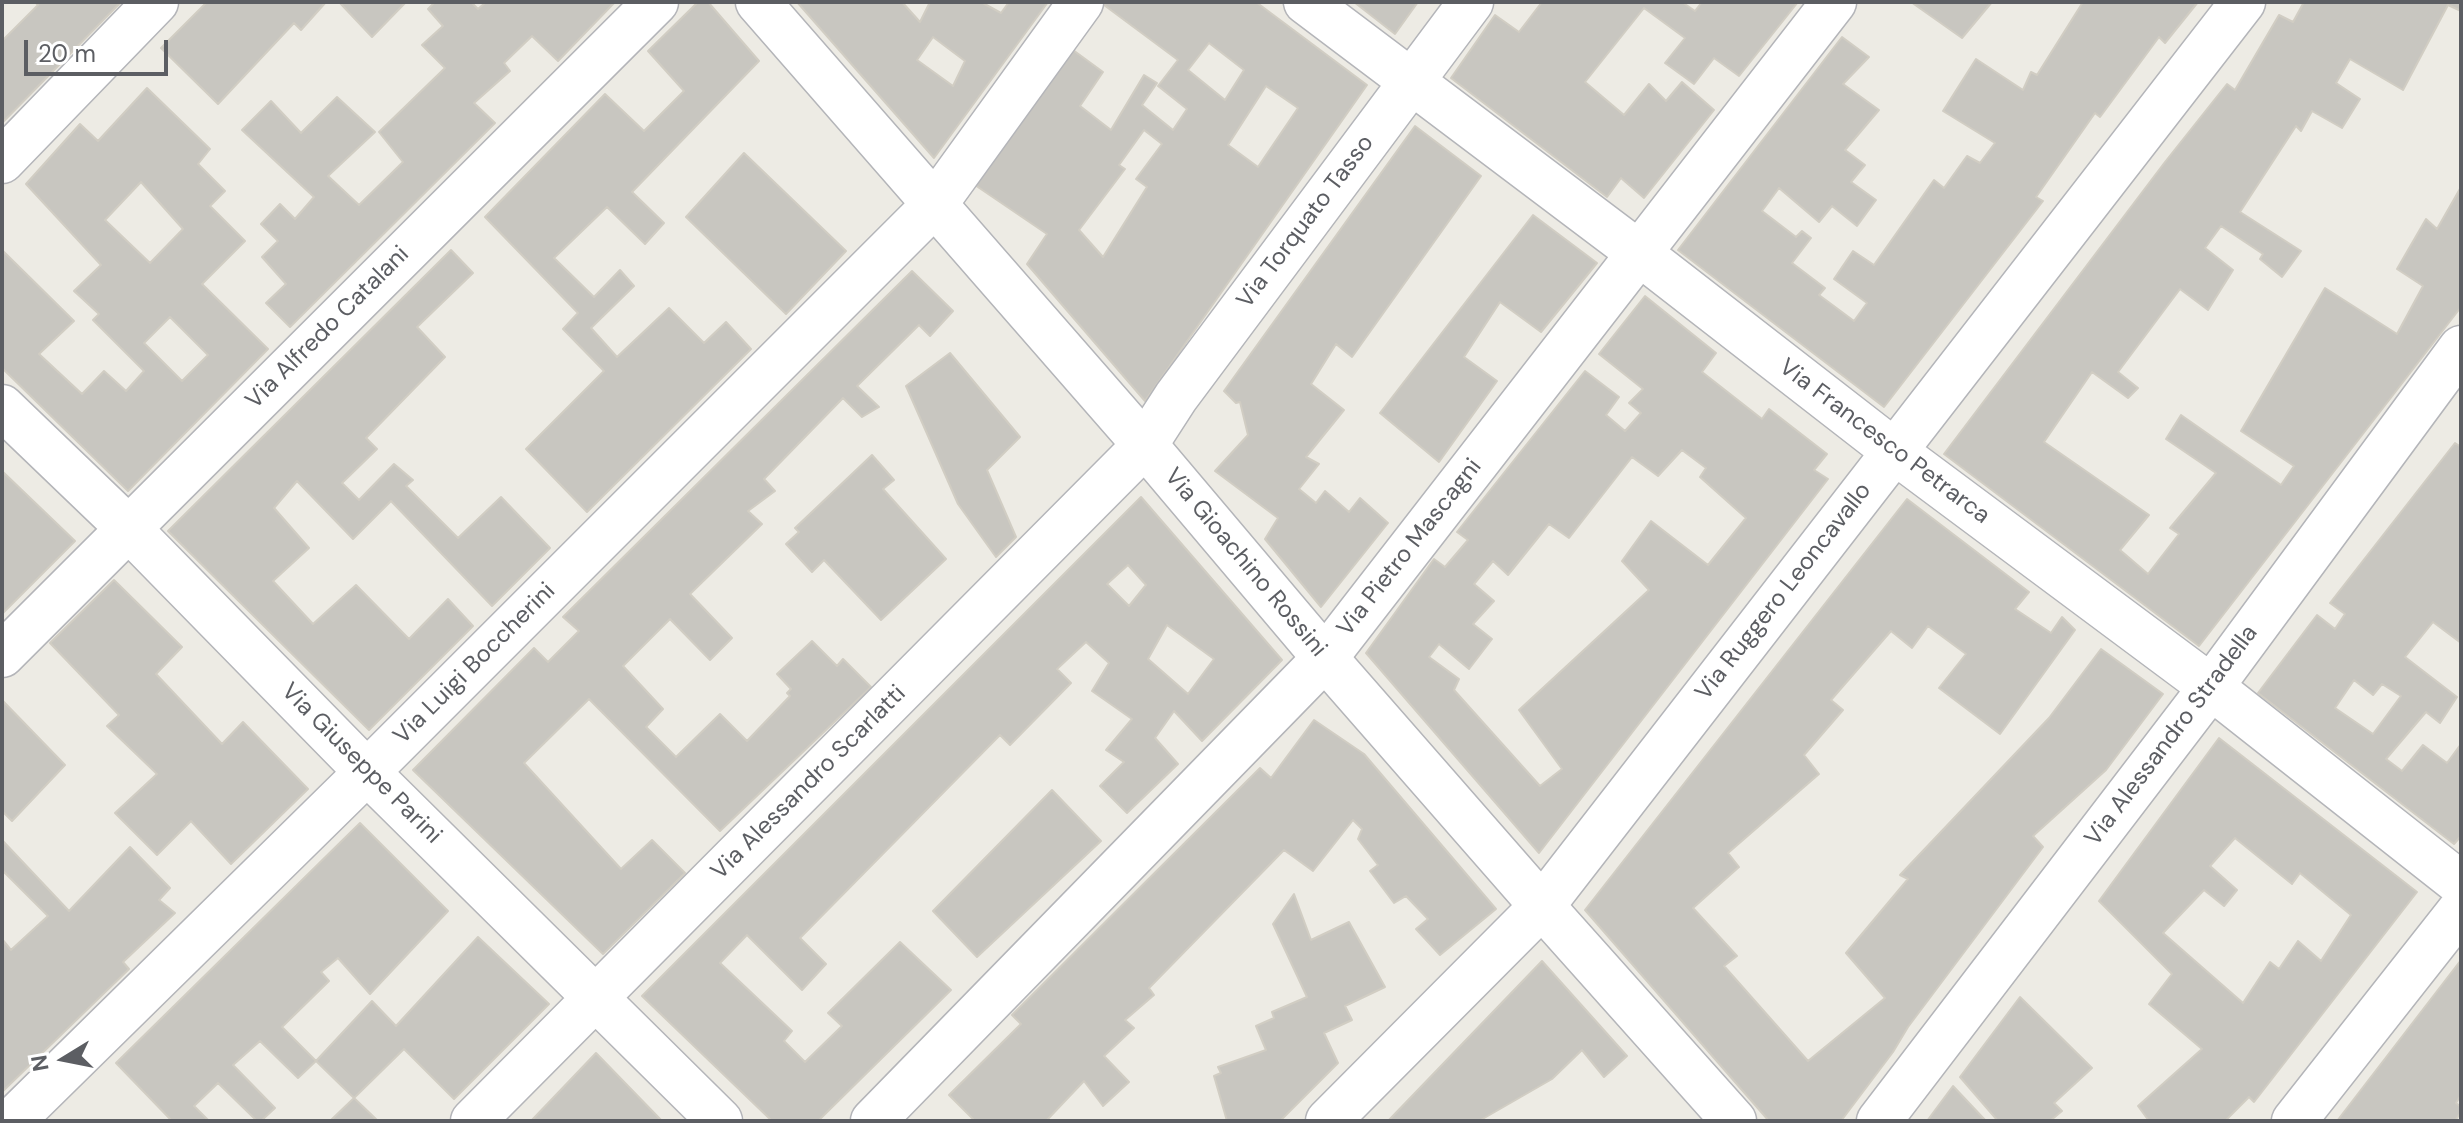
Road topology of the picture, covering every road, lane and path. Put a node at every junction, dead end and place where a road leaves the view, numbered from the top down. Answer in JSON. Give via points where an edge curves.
{"nodes":[{"id":1,"x":156,"y":2,"type":"edge"},
{"id":2,"x":656,"y":2,"type":"edge"},
{"id":3,"x":758,"y":2,"type":"edge"},
{"id":4,"x":1081,"y":2,"type":"edge"},
{"id":5,"x":1306,"y":2,"type":"edge"},
{"id":6,"x":1471,"y":2,"type":"edge"},
{"id":7,"x":1834,"y":2,"type":"edge"},
{"id":8,"x":2243,"y":2,"type":"edge"},
{"id":9,"x":1412,"y":81,"type":"junction"},
{"id":10,"x":2,"y":161,"type":"edge"},
{"id":11,"x":935,"y":204,"type":"junction"},
{"id":12,"x":1639,"y":253,"type":"junction"},
{"id":13,"x":2461,"y":348,"type":"edge"},
{"id":14,"x":2,"y":407,"type":"edge"},
{"id":15,"x":1145,"y":445,"type":"junction"},
{"id":16,"x":1894,"y":451,"type":"junction"},
{"id":17,"x":128,"y":528,"type":"junction"},
{"id":18,"x":2,"y":655,"type":"edge"},
{"id":19,"x":1325,"y":658,"type":"junction"},
{"id":20,"x":2211,"y":687,"type":"junction"},
{"id":21,"x":367,"y":772,"type":"junction"},
{"id":22,"x":2461,"y":884,"type":"edge"},
{"id":23,"x":1542,"y":906,"type":"junction"},
{"id":24,"x":2461,"y":909,"type":"edge"},
{"id":25,"x":595,"y":997,"type":"junction"},
{"id":26,"x":12,"y":1121,"type":"edge"},
{"id":27,"x":473,"y":1121,"type":"edge"},
{"id":28,"x":720,"y":1121,"type":"edge"},
{"id":29,"x":873,"y":1121,"type":"edge"},
{"id":30,"x":1328,"y":1121,"type":"edge"},
{"id":31,"x":1734,"y":1121,"type":"edge"},
{"id":32,"x":1879,"y":1121,"type":"edge"},
{"id":33,"x":2294,"y":1121,"type":"edge"}],
"edges":[{"from":1,"to":10,"type":"street"},
{"from":2,"to":17,"type":"street","name":"Via Alfredo Catalani"},
{"from":3,"to":11,"type":"street","name":"Via Gioachino Rossini"},
{"from":4,"to":11,"type":"street","name":"Via Luigi Boccherini"},
{"from":5,"to":9,"type":"street","name":"Via Francesco Petrarca"},
{"from":6,"to":9,"type":"street","name":"Via Torquato Tasso"},
{"from":7,"to":12,"type":"street","name":"Via Pietro Mascagni"},
{"from":8,"to":16,"type":"street","name":"Via Ruggero Leoncavallo"},
{"from":9,"to":12,"type":"street","name":"Via Francesco Petrarca"},
{"from":9,"to":15,"type":"street","name":"Via Torquato Tasso"},
{"from":11,"to":15,"type":"street","name":"Via Gioachino Rossini"},
{"from":11,"to":21,"type":"street","name":"Via Luigi Boccherini"},
{"from":12,"to":16,"type":"street","name":"Via Francesco Petrarca"},
{"from":12,"to":19,"type":"street","name":"Via Pietro Mascagni"},
{"from":13,"to":20,"type":"street","name":"Via Alessandro Stradella"},
{"from":14,"to":17,"type":"street","name":"Via Giuseppe Parini"},
{"from":15,"to":19,"type":"street","name":"Via Gioachino Rossini"},
{"from":15,"to":25,"type":"street","name":"Via Alessandro Scarlatti"},
{"from":16,"to":20,"type":"street","name":"Via Francesco Petrarca"},
{"from":16,"to":23,"type":"street","name":"Via Ruggero Leoncavallo"},
{"from":17,"to":18,"type":"street","name":"Via Alfredo Catalani"},
{"from":17,"to":21,"type":"street","name":"Via Giuseppe Parini"},
{"from":19,"to":23,"type":"street","name":"Via Gioachino Rossini"},
{"from":19,"to":29,"type":"street","name":"Via Pietro Mascagni"},
{"from":20,"to":22,"type":"street","name":"Via Francesco Petrarca"},
{"from":20,"to":32,"type":"street","name":"Via Alessandro Stradella"},
{"from":21,"to":25,"type":"street","name":"Via Giuseppe Parini"},
{"from":21,"to":26,"type":"street","name":"Via Luigi Boccherini"},
{"from":23,"to":30,"type":"street","name":"Via Ruggero Leoncavallo"},
{"from":23,"to":31,"type":"street","name":"Via Gioachino Rossini"},
{"from":24,"to":33,"type":"street"},
{"from":25,"to":27,"type":"street","name":"Via Alessandro Scarlatti"},
{"from":25,"to":28,"type":"street","name":"Via Giuseppe Parini"}]}
